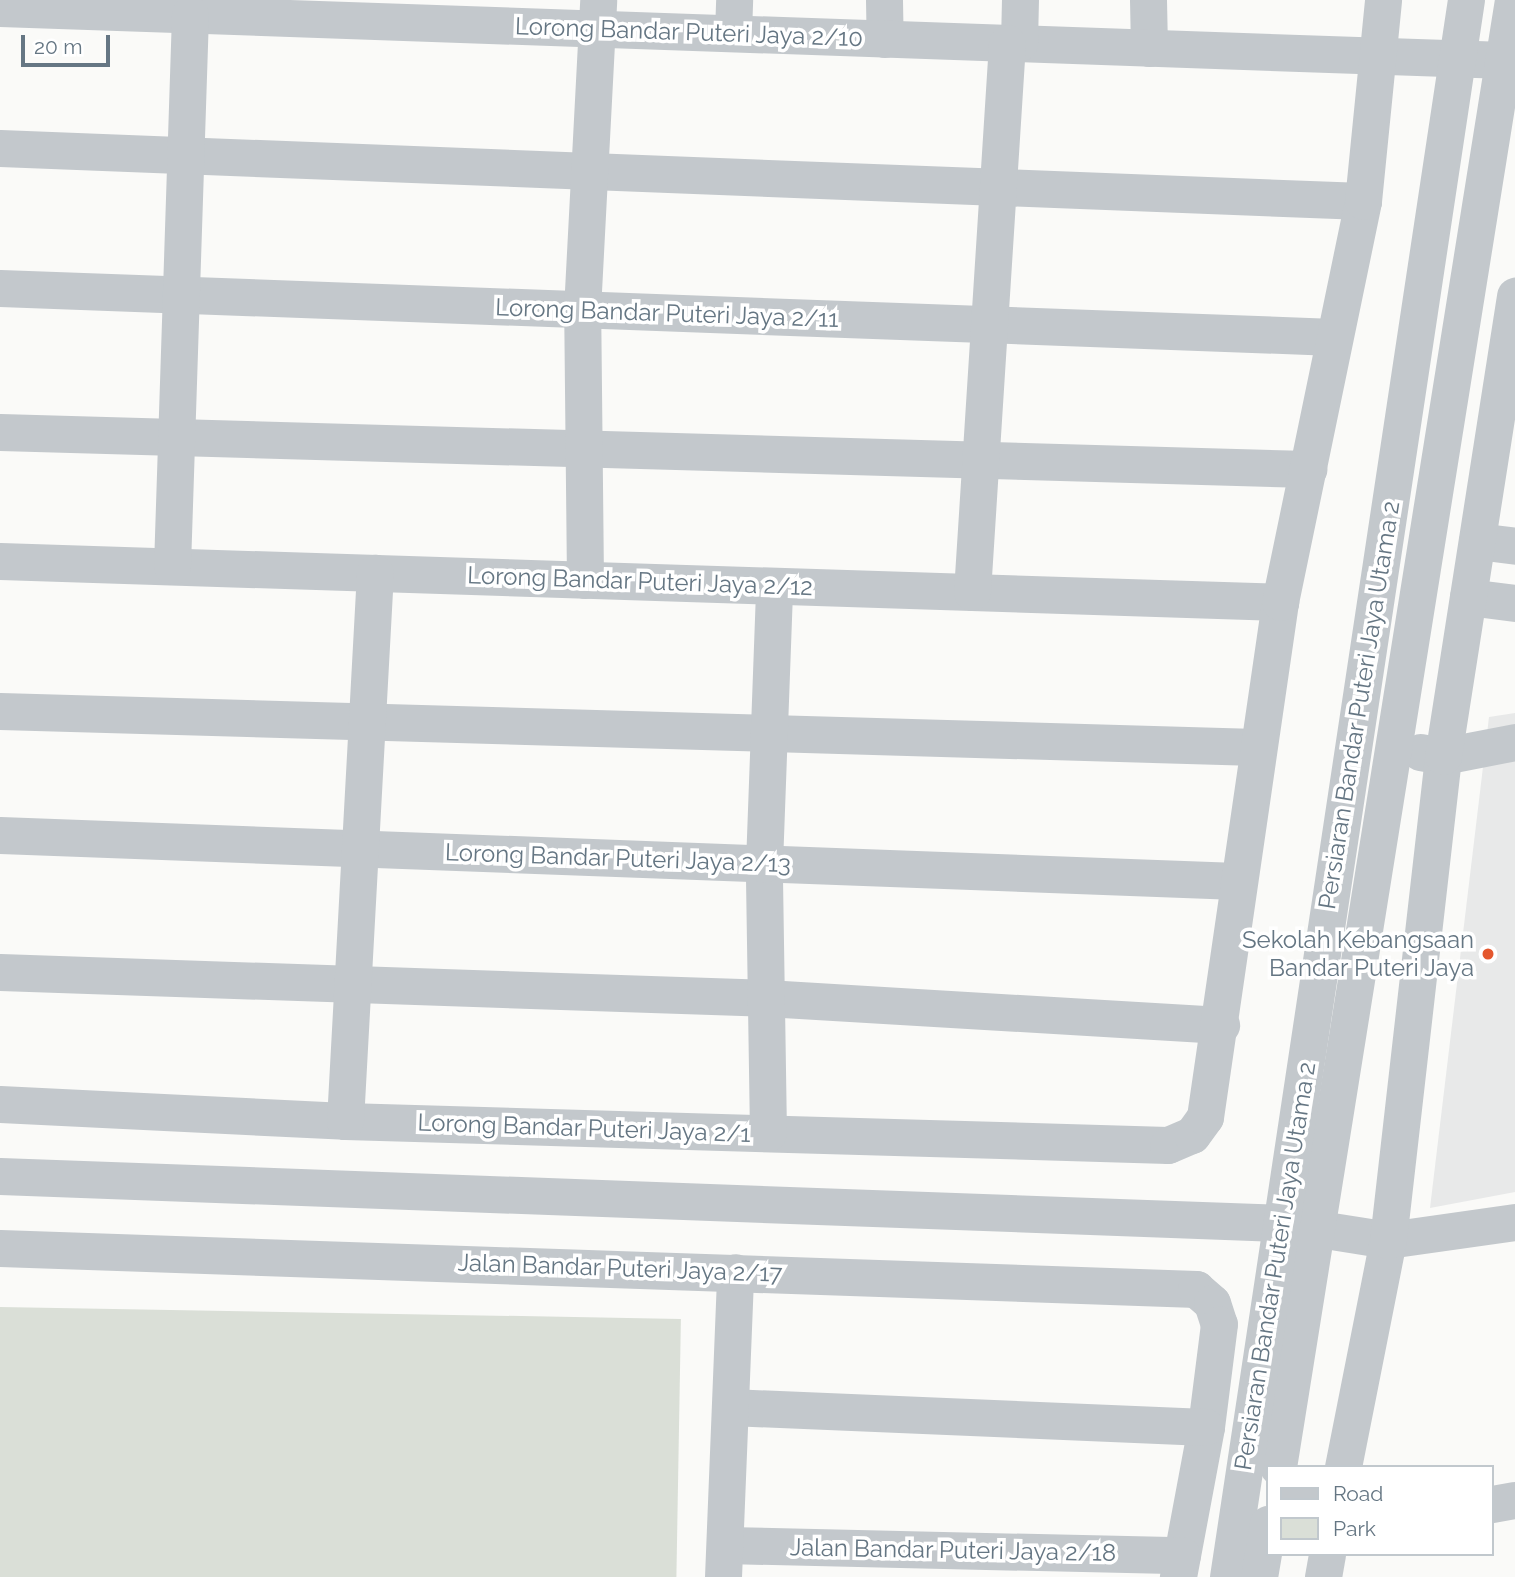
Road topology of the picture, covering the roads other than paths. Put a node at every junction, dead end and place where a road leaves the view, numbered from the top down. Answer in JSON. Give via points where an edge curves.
{"nodes":[{"id":1,"x":884,"y":0,"type":"edge"},
{"id":2,"x":1020,"y":0,"type":"edge"},
{"id":3,"x":1148,"y":0,"type":"edge"},
{"id":4,"x":1383,"y":0,"type":"edge"},
{"id":5,"x":1466,"y":0,"type":"edge"},
{"id":6,"x":1513,"y":0,"type":"edge"},
{"id":7,"x":58,"y":5,"type":"edge"},
{"id":8,"x":0,"y":8,"type":"edge"},
{"id":9,"x":197,"y":10,"type":"edge"},
{"id":10,"x":338,"y":10,"type":"edge"},
{"id":11,"x":479,"y":12,"type":"edge"},
{"id":12,"x":598,"y":14,"type":"edge"},
{"id":13,"x":733,"y":17,"type":"edge"},
{"id":14,"x":885,"y":39,"type":"junction"},
{"id":15,"x":1013,"y":43,"type":"junction"},
{"id":16,"x":1149,"y":48,"type":"junction"},
{"id":17,"x":1378,"y":55,"type":"junction"},
{"id":18,"x":1458,"y":58,"type":"junction"},
{"id":19,"x":1505,"y":60,"type":"junction"},
{"id":20,"x":0,"y":148,"type":"edge"},
{"id":21,"x":186,"y":156,"type":"junction"},
{"id":22,"x":590,"y":171,"type":"junction"},
{"id":23,"x":1001,"y":187,"type":"junction"},
{"id":24,"x":1363,"y":201,"type":"junction"},
{"id":25,"x":0,"y":288,"type":"edge"},
{"id":26,"x":181,"y":294,"type":"junction"},
{"id":27,"x":1515,"y":296,"type":"edge"},
{"id":28,"x":582,"y":310,"type":"junction"},
{"id":29,"x":992,"y":325,"type":"junction"},
{"id":30,"x":1335,"y":337,"type":"junction"},
{"id":31,"x":0,"y":432,"type":"edge"},
{"id":32,"x":177,"y":437,"type":"junction"},
{"id":33,"x":584,"y":449,"type":"junction"},
{"id":34,"x":983,"y":460,"type":"junction"},
{"id":35,"x":1308,"y":469,"type":"junction"},
{"id":36,"x":1476,"y":541,"type":"junction"},
{"id":37,"x":1515,"y":546,"type":"edge"},
{"id":38,"x":0,"y":561,"type":"edge"},
{"id":39,"x":172,"y":566,"type":"junction"},
{"id":40,"x":375,"y":573,"type":"junction"},
{"id":41,"x":585,"y":580,"type":"junction"},
{"id":42,"x":774,"y":586,"type":"junction"},
{"id":43,"x":972,"y":592,"type":"junction"},
{"id":44,"x":1468,"y":597,"type":"junction"},
{"id":45,"x":1280,"y":602,"type":"junction"},
{"id":46,"x":1515,"y":603,"type":"edge"},
{"id":47,"x":0,"y":711,"type":"edge"},
{"id":48,"x":368,"y":720,"type":"junction"},
{"id":49,"x":769,"y":732,"type":"junction"},
{"id":50,"x":1515,"y":742,"type":"edge"},
{"id":51,"x":1256,"y":747,"type":"junction"},
{"id":52,"x":1395,"y":748,"type":"junction"},
{"id":53,"x":1443,"y":756,"type":"junction"},
{"id":54,"x":0,"y":835,"type":"edge"},
{"id":55,"x":361,"y":849,"type":"junction"},
{"id":56,"x":764,"y":863,"type":"junction"},
{"id":57,"x":1237,"y":881,"type":"junction"},
{"id":58,"x":0,"y":972,"type":"edge"},
{"id":59,"x":354,"y":984,"type":"junction"},
{"id":60,"x":766,"y":998,"type":"junction"},
{"id":61,"x":1221,"y":1025,"type":"junction"},
{"id":62,"x":0,"y":1104,"type":"edge"},
{"id":63,"x":345,"y":1121,"type":"junction"},
{"id":64,"x":768,"y":1133,"type":"junction"},
{"id":65,"x":0,"y":1177,"type":"edge"},
{"id":66,"x":1515,"y":1222,"type":"edge"},
{"id":67,"x":1280,"y":1223,"type":"junction"},
{"id":68,"x":1318,"y":1229,"type":"junction"},
{"id":69,"x":1388,"y":1240,"type":"junction"},
{"id":70,"x":0,"y":1248,"type":"edge"},
{"id":71,"x":735,"y":1272,"type":"junction"},
{"id":72,"x":730,"y":1407,"type":"junction"},
{"id":73,"x":1206,"y":1427,"type":"junction"},
{"id":74,"x":1278,"y":1465,"type":"edge"},
{"id":75,"x":1343,"y":1465,"type":"edge"},
{"id":76,"x":1515,"y":1500,"type":"edge"},
{"id":77,"x":1494,"y":1504,"type":"edge"},
{"id":78,"x":1266,"y":1536,"type":"edge"},
{"id":79,"x":1327,"y":1556,"type":"edge"},
{"id":80,"x":724,"y":1561,"type":"edge"},
{"id":81,"x":1180,"y":1566,"type":"edge"},
{"id":82,"x":1228,"y":1577,"type":"edge"},
{"id":83,"x":1259,"y":1577,"type":"edge"},
{"id":84,"x":1323,"y":1577,"type":"edge"}],
"edges":[{"from":1,"to":14,"type":"street"},
{"from":2,"to":15,"type":"street"},
{"from":3,"to":16,"type":"street"},
{"from":4,"to":17,"type":"street"},
{"from":5,"to":18,"type":"street","name":"Persiaran Bandar Puteri Jaya Utama 2"},
{"from":6,"to":19,"type":"street","name":"Persiaran Bandar Puteri Jaya Utama 2"},
{"from":7,"to":8,"type":"street","name":"Lorong Bandar Puteri Jaya 2/10"},
{"from":7,"to":9,"type":"street","name":"Lorong Bandar Puteri Jaya 2/10"},
{"from":9,"to":10,"type":"street","name":"Lorong Bandar Puteri Jaya 2/10"},
{"from":9,"to":21,"type":"street"},
{"from":10,"to":11,"type":"street","name":"Lorong Bandar Puteri Jaya 2/10"},
{"from":11,"to":12,"type":"street","name":"Lorong Bandar Puteri Jaya 2/10"},
{"from":12,"to":13,"type":"street","name":"Lorong Bandar Puteri Jaya 2/10"},
{"from":12,"to":22,"type":"street"},
{"from":13,"to":14,"type":"street","name":"Lorong Bandar Puteri Jaya 2/10"},
{"from":14,"to":15,"type":"street","name":"Lorong Bandar Puteri Jaya 2/10"},
{"from":15,"to":16,"type":"street","name":"Lorong Bandar Puteri Jaya 2/10"},
{"from":15,"to":23,"type":"street"},
{"from":16,"to":17,"type":"street","name":"Lorong Bandar Puteri Jaya 2/10"},
{"from":17,"to":18,"type":"street","name":"Lorong Bandar Puteri Jaya 2/10"},
{"from":17,"to":24,"type":"street"},
{"from":18,"to":19,"type":"street","name":"Lorong Bandar Puteri Jaya 2/10"},
{"from":18,"to":67,"type":"street","name":"Persiaran Bandar Puteri Jaya Utama 2"},
{"from":19,"to":52,"type":"street","name":"Persiaran Bandar Puteri Jaya Utama 2"},
{"from":20,"to":21,"type":"street"},
{"from":21,"to":22,"type":"street"},
{"from":21,"to":26,"type":"street"},
{"from":22,"to":23,"type":"street"},
{"from":22,"to":28,"type":"street"},
{"from":23,"to":24,"type":"street"},
{"from":23,"to":29,"type":"street"},
{"from":24,"to":30,"type":"street"},
{"from":25,"to":26,"type":"street","name":"Lorong Bandar Puteri Jaya 2/11"},
{"from":26,"to":28,"type":"street","name":"Lorong Bandar Puteri Jaya 2/11"},
{"from":26,"to":32,"type":"street"},
{"from":27,"to":36,"type":"street"},
{"from":28,"to":29,"type":"street","name":"Lorong Bandar Puteri Jaya 2/11"},
{"from":28,"to":33,"type":"street"},
{"from":29,"to":30,"type":"street","name":"Lorong Bandar Puteri Jaya 2/11"},
{"from":29,"to":34,"type":"street"},
{"from":30,"to":35,"type":"street"},
{"from":31,"to":32,"type":"street"},
{"from":32,"to":33,"type":"street"},
{"from":32,"to":39,"type":"street"},
{"from":33,"to":34,"type":"street"},
{"from":33,"to":41,"type":"street"},
{"from":34,"to":35,"type":"street"},
{"from":34,"to":43,"type":"street"},
{"from":35,"to":45,"type":"street"},
{"from":36,"to":37,"type":"street"},
{"from":36,"to":44,"type":"street"},
{"from":38,"to":39,"type":"street","name":"Lorong Bandar Puteri Jaya 2/12"},
{"from":39,"to":40,"type":"street","name":"Lorong Bandar Puteri Jaya 2/12"},
{"from":40,"to":41,"type":"street","name":"Lorong Bandar Puteri Jaya 2/12"},
{"from":40,"to":48,"type":"street"},
{"from":41,"to":42,"type":"street","name":"Lorong Bandar Puteri Jaya 2/12"},
{"from":42,"to":43,"type":"street","name":"Lorong Bandar Puteri Jaya 2/12"},
{"from":42,"to":49,"type":"street"},
{"from":43,"to":45,"type":"street","name":"Lorong Bandar Puteri Jaya 2/12"},
{"from":44,"to":46,"type":"street"},
{"from":44,"to":53,"type":"street"},
{"from":45,"to":51,"type":"street"},
{"from":47,"to":48,"type":"street"},
{"from":48,"to":49,"type":"street"},
{"from":48,"to":55,"type":"street"},
{"from":49,"to":51,"type":"street"},
{"from":49,"to":56,"type":"street"},
{"from":50,"to":53,"type":"street"},
{"from":51,"to":57,"type":"street"},
{"from":52,"to":53,"type":"street"},
{"from":52,"to":68,"type":"street","name":"Persiaran Bandar Puteri Jaya Utama 2"},
{"from":53,"to":69,"type":"street"},
{"from":54,"to":55,"type":"street","name":"Lorong Bandar Puteri Jaya 2/13"},
{"from":55,"to":56,"type":"street","name":"Lorong Bandar Puteri Jaya 2/13"},
{"from":55,"to":59,"type":"street"},
{"from":56,"to":57,"type":"street","name":"Lorong Bandar Puteri Jaya 2/13"},
{"from":56,"to":60,"type":"street"},
{"from":57,"to":61,"type":"street"},
{"from":58,"to":59,"type":"street"},
{"from":59,"to":60,"type":"street"},
{"from":59,"to":63,"type":"street"},
{"from":60,"to":61,"type":"street"},
{"from":60,"to":64,"type":"street"},
{"from":61,"to":64,"type":"street","name":"Lorong Bandar Puteri Jaya 2/1","via":[[1206,1117],[1192,1135],[1168,1145]]},
{"from":62,"to":63,"type":"street","name":"Lorong Bandar Puteri Jaya 2/1"},
{"from":63,"to":64,"type":"street","name":"Lorong Bandar Puteri Jaya 2/1"},
{"from":65,"to":67,"type":"street"},
{"from":66,"to":69,"type":"street"},
{"from":67,"to":68,"type":"street"},
{"from":67,"to":82,"type":"street","name":"Persiaran Bandar Puteri Jaya Utama 2"},
{"from":68,"to":69,"type":"street"},
{"from":68,"to":74,"type":"street","name":"Persiaran Bandar Puteri Jaya Utama 2"},
{"from":69,"to":75,"type":"street"},
{"from":70,"to":71,"type":"street","name":"Jalan Bandar Puteri Jaya 2/17"},
{"from":71,"to":72,"type":"street"},
{"from":71,"to":73,"type":"street","name":"Jalan Bandar Puteri Jaya 2/17","via":[[1196,1289],[1212,1303],[1219,1324]]},
{"from":72,"to":73,"type":"street"},
{"from":72,"to":80,"type":"street"},
{"from":73,"to":81,"type":"street"},
{"from":76,"to":77,"type":"street"},
{"from":78,"to":83,"type":"street"},
{"from":79,"to":84,"type":"street"},
{"from":80,"to":81,"type":"street","name":"Jalan Bandar Puteri Jaya 2/18"}]}
